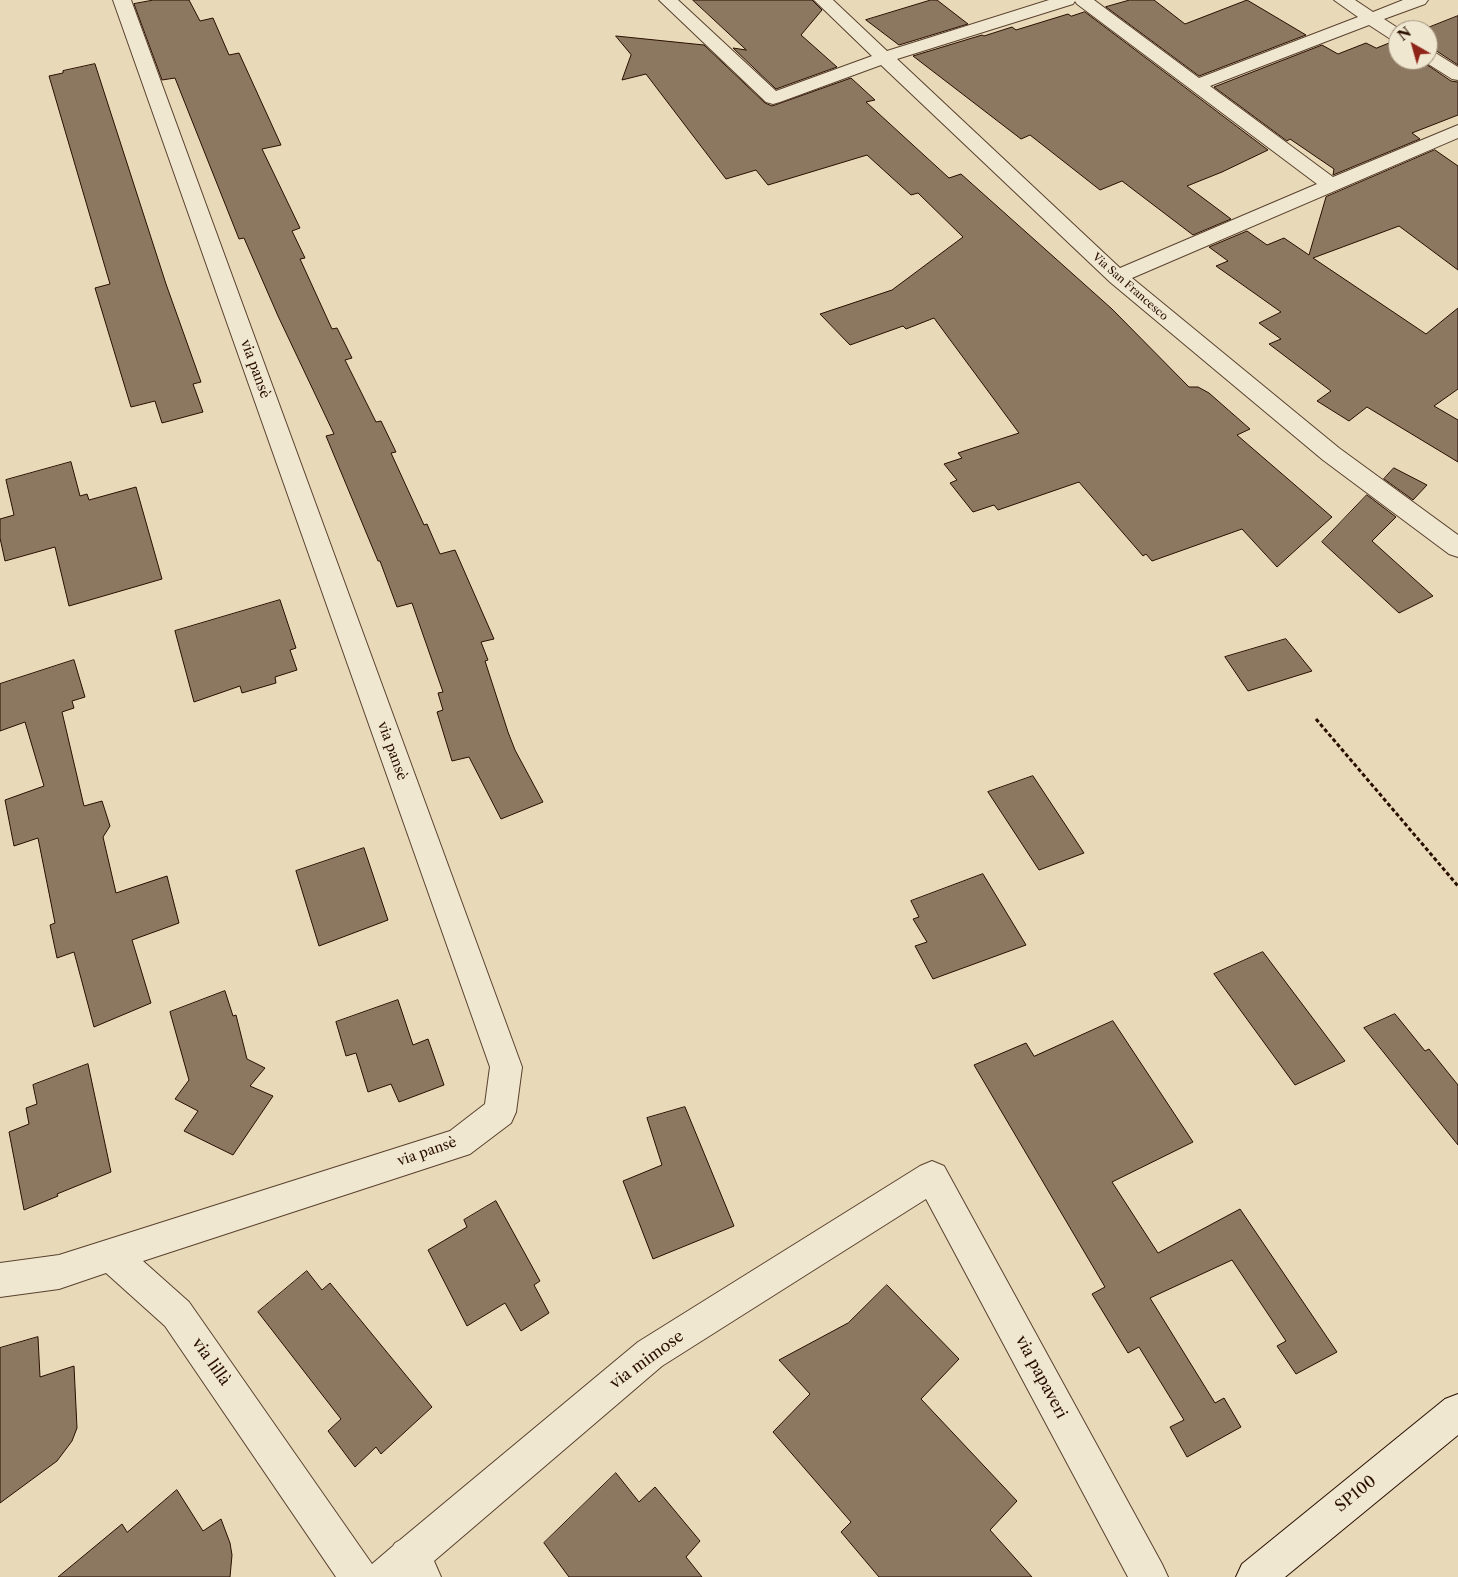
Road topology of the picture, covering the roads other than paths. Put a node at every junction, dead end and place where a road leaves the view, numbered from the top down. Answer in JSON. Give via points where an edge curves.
{"nodes":[{"id":1,"x":122,"y":0,"type":"edge"},
{"id":2,"x":668,"y":0,"type":"edge"},
{"id":3,"x":823,"y":0,"type":"edge"},
{"id":4,"x":1067,"y":0,"type":"edge"},
{"id":5,"x":1083,"y":0,"type":"edge"},
{"id":6,"x":1343,"y":0,"type":"edge"},
{"id":7,"x":1419,"y":0,"type":"edge"},
{"id":8,"x":1371,"y":18,"type":"junction"},
{"id":9,"x":1388,"y":29,"type":"edge"},
{"id":10,"x":883,"y":58,"type":"junction"},
{"id":11,"x":1438,"y":62,"type":"edge"},
{"id":12,"x":1458,"y":75,"type":"edge"},
{"id":13,"x":1196,"y":85,"type":"junction"},
{"id":14,"x":1458,"y":131,"type":"edge"},
{"id":15,"x":1332,"y":186,"type":"junction"},
{"id":16,"x":1117,"y":278,"type":"junction"},
{"id":17,"x":1458,"y":548,"type":"edge"},
{"id":18,"x":932,"y":1177,"type":"joint"},
{"id":19,"x":111,"y":1255,"type":"junction"},
{"id":20,"x":0,"y":1280,"type":"edge"},
{"id":21,"x":1458,"y":1412,"type":"edge"},
{"id":22,"x":405,"y":1570,"type":"edge"},
{"id":23,"x":359,"y":1577,"type":"edge"},
{"id":24,"x":1149,"y":1577,"type":"edge"},
{"id":25,"x":1254,"y":1577,"type":"edge"}],
"edges":[{"from":1,"to":19,"type":"street","name":"via pansè","via":[[506,1067],[500,1112],[459,1143]]},
{"from":2,"to":10,"type":"street","via":[[773,98]]},
{"from":3,"to":10,"type":"street","name":"Via San Francesco"},
{"from":4,"to":10,"type":"street"},
{"from":5,"to":13,"type":"street"},
{"from":6,"to":8,"type":"street"},
{"from":7,"to":8,"type":"street"},
{"from":8,"to":9,"type":"street"},
{"from":8,"to":13,"type":"street"},
{"from":10,"to":16,"type":"street","name":"Via San Francesco"},
{"from":11,"to":12,"type":"street"},
{"from":13,"to":15,"type":"street"},
{"from":14,"to":15,"type":"street"},
{"from":15,"to":16,"type":"street"},
{"from":16,"to":17,"type":"street","name":"Via San Francesco","via":[[1331,454]]},
{"from":18,"to":22,"type":"street","name":"via mimose","via":[[650,1354]]},
{"from":18,"to":24,"type":"street","name":"via papaveri"},
{"from":19,"to":20,"type":"street","via":[[58,1272]]},
{"from":19,"to":23,"type":"street","name":"via lillà","via":[[177,1314]]},
{"from":21,"to":25,"type":"street","name":"SP100","number":"SP100"}]}
